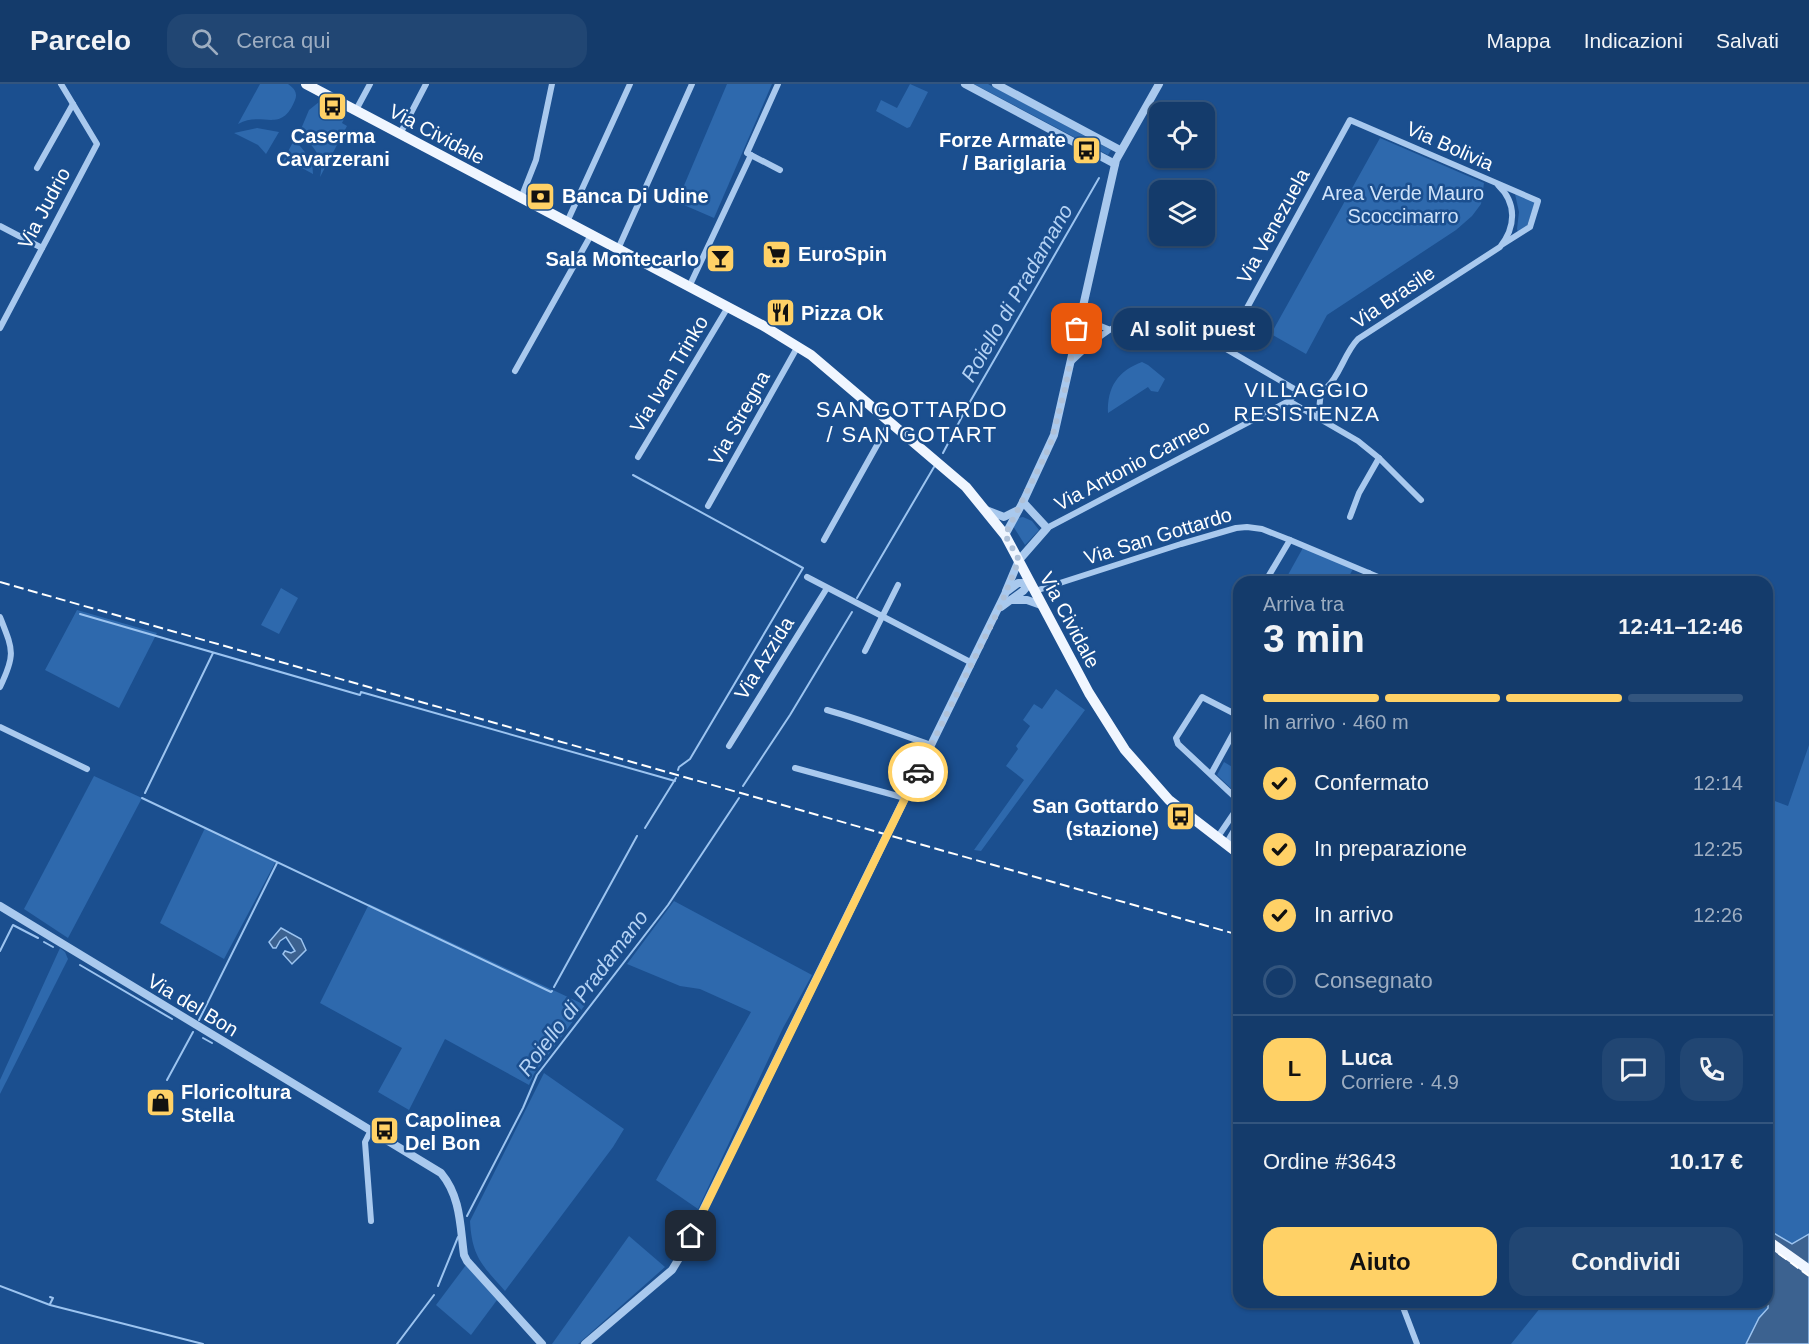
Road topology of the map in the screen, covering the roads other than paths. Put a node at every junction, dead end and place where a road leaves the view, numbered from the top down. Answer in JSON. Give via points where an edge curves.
{"nodes":[{"id":1,"x":61,"y":84,"type":"edge"},
{"id":2,"x":306,"y":84,"type":"edge"},
{"id":3,"x":370,"y":84,"type":"edge"},
{"id":4,"x":426,"y":84,"type":"edge"},
{"id":5,"x":552,"y":84,"type":"edge"},
{"id":6,"x":630,"y":84,"type":"edge"},
{"id":7,"x":692,"y":84,"type":"edge"},
{"id":8,"x":778,"y":84,"type":"edge"},
{"id":9,"x":965,"y":84,"type":"edge"},
{"id":10,"x":996,"y":84,"type":"edge"},
{"id":11,"x":1159,"y":84,"type":"edge"},
{"id":12,"x":73,"y":104,"type":"junction"},
{"id":13,"x":356,"y":110,"type":"junction"},
{"id":14,"x":1350,"y":120,"type":"joint"},
{"id":15,"x":400,"y":134,"type":"junction"},
{"id":16,"x":1120,"y":150,"type":"junction"},
{"id":17,"x":751,"y":155,"type":"junction"},
{"id":18,"x":1115,"y":164,"type":"junction"},
{"id":19,"x":38,"y":168,"type":"dead end"},
{"id":20,"x":780,"y":170,"type":"dead end"},
{"id":21,"x":1498,"y":185,"type":"junction"},
{"id":22,"x":520,"y":198,"type":"junction"},
{"id":23,"x":1538,"y":201,"type":"joint"},
{"id":24,"x":567,"y":223,"type":"junction"},
{"id":25,"x":0,"y":226,"type":"edge"},
{"id":26,"x":591,"y":235,"type":"junction"},
{"id":27,"x":1500,"y":247,"type":"junction"},
{"id":28,"x":42,"y":248,"type":"junction"},
{"id":29,"x":618,"y":250,"type":"junction"},
{"id":30,"x":688,"y":287,"type":"junction"},
{"id":31,"x":728,"y":307,"type":"junction"},
{"id":32,"x":1082,"y":309,"type":"junction"},
{"id":33,"x":1093,"y":323,"type":"junction"},
{"id":34,"x":0,"y":328,"type":"edge"},
{"id":35,"x":1077,"y":329,"type":"junction"},
{"id":36,"x":1108,"y":329,"type":"junction"},
{"id":37,"x":1093,"y":342,"type":"junction"},
{"id":38,"x":798,"y":346,"type":"junction"},
{"id":39,"x":1225,"y":348,"type":"junction"},
{"id":40,"x":1070,"y":363,"type":"junction"},
{"id":41,"x":515,"y":370,"type":"dead end"},
{"id":42,"x":1298,"y":390,"type":"junction"},
{"id":43,"x":1321,"y":392,"type":"junction"},
{"id":44,"x":1289,"y":401,"type":"junction"},
{"id":45,"x":1318,"y":417,"type":"junction"},
{"id":46,"x":890,"y":422,"type":"junction"},
{"id":47,"x":638,"y":457,"type":"dead end"},
{"id":48,"x":1379,"y":458,"type":"junction"},
{"id":49,"x":1422,"y":500,"type":"dead end"},
{"id":50,"x":708,"y":506,"type":"dead end"},
{"id":51,"x":1021,"y":506,"type":"junction"},
{"id":52,"x":985,"y":510,"type":"junction"},
{"id":53,"x":1350,"y":517,"type":"dead end"},
{"id":54,"x":1047,"y":528,"type":"junction"},
{"id":55,"x":1005,"y":535,"type":"junction"},
{"id":56,"x":824,"y":540,"type":"dead end"},
{"id":57,"x":1290,"y":540,"type":"junction"},
{"id":58,"x":1019,"y":560,"type":"junction"},
{"id":59,"x":1369,"y":573,"type":"junction"},
{"id":60,"x":1269,"y":576,"type":"edge"},
{"id":61,"x":1367,"y":576,"type":"edge"},
{"id":62,"x":1376,"y":576,"type":"edge"},
{"id":63,"x":807,"y":577,"type":"dead end"},
{"id":64,"x":898,"y":585,"type":"dead end"},
{"id":65,"x":1032,"y":587,"type":"junction"},
{"id":66,"x":827,"y":588,"type":"junction"},
{"id":67,"x":1007,"y":596,"type":"junction"},
{"id":68,"x":1041,"y":605,"type":"junction"},
{"id":69,"x":882,"y":616,"type":"junction"},
{"id":70,"x":0,"y":617,"type":"edge"},
{"id":71,"x":865,"y":651,"type":"dead end"},
{"id":72,"x":972,"y":663,"type":"junction"},
{"id":73,"x":0,"y":687,"type":"edge"},
{"id":74,"x":827,"y":710,"type":"dead end"},
{"id":75,"x":1233,"y":713,"type":"edge"},
{"id":76,"x":0,"y":727,"type":"edge"},
{"id":77,"x":1233,"y":734,"type":"edge"},
{"id":78,"x":931,"y":745,"type":"junction"},
{"id":79,"x":729,"y":746,"type":"dead end"},
{"id":80,"x":795,"y":768,"type":"dead end"},
{"id":81,"x":87,"y":770,"type":"dead end"},
{"id":82,"x":1211,"y":774,"type":"junction"},
{"id":83,"x":1233,"y":795,"type":"edge"},
{"id":84,"x":905,"y":798,"type":"junction"},
{"id":85,"x":1233,"y":815,"type":"edge"},
{"id":86,"x":1233,"y":828,"type":"edge"},
{"id":87,"x":1221,"y":841,"type":"junction"},
{"id":88,"x":1233,"y":850,"type":"edge"},
{"id":89,"x":0,"y":906,"type":"edge"},
{"id":90,"x":371,"y":1130,"type":"junction"},
{"id":91,"x":371,"y":1221,"type":"dead end"},
{"id":92,"x":1773,"y":1244,"type":"edge"},
{"id":93,"x":1809,"y":1270,"type":"edge"},
{"id":94,"x":1403,"y":1308,"type":"edge"},
{"id":95,"x":542,"y":1344,"type":"edge"},
{"id":96,"x":585,"y":1344,"type":"edge"},
{"id":97,"x":1417,"y":1344,"type":"edge"}],
"edges":[{"from":1,"to":12,"type":"street","name":"Via Judrio"},
{"from":2,"to":13,"type":"main road","name":"Via Cividale"},
{"from":3,"to":13,"type":"street"},
{"from":4,"to":15,"type":"street"},
{"from":5,"to":22,"type":"street","via":[[536,160]]},
{"from":6,"to":24,"type":"street"},
{"from":7,"to":29,"type":"street"},
{"from":8,"to":17,"type":"street","via":[[747,153]]},
{"from":9,"to":18,"type":"street"},
{"from":10,"to":16,"type":"street"},
{"from":11,"to":16,"type":"street"},
{"from":12,"to":19,"type":"street","name":"Via Judrio"},
{"from":12,"to":28,"type":"street","name":"Via Judrio","via":[[96,144]]},
{"from":13,"to":15,"type":"main road","name":"Via Cividale"},
{"from":14,"to":21,"type":"street","name":"Via Bolivia"},
{"from":14,"to":39,"type":"street","name":"Via Venezuela"},
{"from":15,"to":22,"type":"main road","name":"Via Cividale"},
{"from":16,"to":18,"type":"street"},
{"from":17,"to":20,"type":"street"},
{"from":17,"to":30,"type":"street"},
{"from":18,"to":32,"type":"street"},
{"from":21,"to":23,"type":"street","name":"Via Bolivia"},
{"from":21,"to":27,"type":"street","via":[[1507,195],[1513,213],[1510,230]]},
{"from":22,"to":24,"type":"main road","name":"Via Cividale"},
{"from":23,"to":27,"type":"street","name":"Via Brasile","via":[[1530,227]]},
{"from":24,"to":26,"type":"main road","name":"Via Cividale"},
{"from":25,"to":28,"type":"street"},
{"from":26,"to":29,"type":"main road","name":"Via Cividale"},
{"from":26,"to":41,"type":"street"},
{"from":27,"to":43,"type":"street","name":"Via Brasile","via":[[1358,339]]},
{"from":28,"to":34,"type":"street","name":"Via Judrio"},
{"from":29,"to":30,"type":"main road","name":"Via Cividale"},
{"from":30,"to":31,"type":"main road","name":"Via Cividale"},
{"from":31,"to":38,"type":"main road","name":"Via Cividale"},
{"from":31,"to":47,"type":"street","name":"Via Ivan Trinko"},
{"from":32,"to":33,"type":"street"},
{"from":32,"to":35,"type":"street"},
{"from":33,"to":35,"type":"street"},
{"from":33,"to":36,"type":"street"},
{"from":35,"to":37,"type":"street","via":[[1083,343]]},
{"from":35,"to":40,"type":"street"},
{"from":36,"to":37,"type":"street"},
{"from":36,"to":39,"type":"street","via":[[1138,319],[1167,320]]},
{"from":37,"to":40,"type":"street"},
{"from":38,"to":46,"type":"main road","name":"Via Cividale"},
{"from":38,"to":50,"type":"street","name":"Via Stregna"},
{"from":39,"to":42,"type":"street"},
{"from":40,"to":51,"type":"street","via":[[1050,446]]},
{"from":42,"to":43,"type":"street","via":[[1308,394]]},
{"from":42,"to":44,"type":"street","name":"Via Antonio Carneo"},
{"from":43,"to":45,"type":"street","name":"Via Brasile"},
{"from":44,"to":45,"type":"street"},
{"from":44,"to":54,"type":"street","name":"Via Antonio Carneo"},
{"from":45,"to":48,"type":"street"},
{"from":46,"to":52,"type":"main road","name":"Via Cividale","via":[[957,477]]},
{"from":46,"to":56,"type":"street"},
{"from":48,"to":49,"type":"street"},
{"from":48,"to":53,"type":"street"},
{"from":51,"to":52,"type":"street","via":[[1004,517]]},
{"from":51,"to":54,"type":"street"},
{"from":51,"to":55,"type":"street"},
{"from":52,"to":55,"type":"main road","name":"Via Cividale"},
{"from":54,"to":58,"type":"street","name":"Via Antonio Carneo"},
{"from":55,"to":58,"type":"main road","name":"Via Cividale"},
{"from":57,"to":59,"type":"street","name":"Via San Gottardo"},
{"from":57,"to":60,"type":"street"},
{"from":57,"to":65,"type":"street","name":"Via San Gottardo","via":[[1262,529],[1236,528]]},
{"from":58,"to":65,"type":"main road","name":"Via Cividale"},
{"from":58,"to":67,"type":"street","name":"Via Antonio Carneo"},
{"from":59,"to":61,"type":"street"},
{"from":59,"to":62,"type":"street","name":"Via San Gottardo"},
{"from":63,"to":66,"type":"street"},
{"from":64,"to":69,"type":"street"},
{"from":65,"to":67,"type":"street"},
{"from":65,"to":68,"type":"main road","name":"Via Cividale"},
{"from":66,"to":69,"type":"street"},
{"from":66,"to":79,"type":"street","name":"Via Azzida"},
{"from":67,"to":68,"type":"street"},
{"from":67,"to":72,"type":"street"},
{"from":68,"to":87,"type":"main road","name":"Via Cividale","via":[[1125,750],[1168,800]]},
{"from":69,"to":71,"type":"street"},
{"from":69,"to":72,"type":"street"},
{"from":70,"to":73,"type":"street","via":[[12,655]]},
{"from":72,"to":78,"type":"street"},
{"from":74,"to":78,"type":"street"},
{"from":75,"to":82,"type":"street","via":[[1202,697],[1177,736],[1178,744]]},
{"from":76,"to":81,"type":"street"},
{"from":77,"to":82,"type":"street"},
{"from":78,"to":84,"type":"street"},
{"from":80,"to":84,"type":"street"},
{"from":82,"to":83,"type":"street"},
{"from":84,"to":96,"type":"street","via":[[681,1255],[672,1270]]},
{"from":85,"to":87,"type":"street"},
{"from":86,"to":87,"type":"street"},
{"from":87,"to":88,"type":"main road","name":"Via Cividale"},
{"from":89,"to":90,"type":"street","name":"Via del Bon"},
{"from":90,"to":91,"type":"street","via":[[364,1142]]},
{"from":90,"to":95,"type":"street","name":"Via del Bon","via":[[445,1178],[459,1207],[467,1261]]},
{"from":92,"to":93,"type":"main road"},
{"from":94,"to":97,"type":"street"}]}
